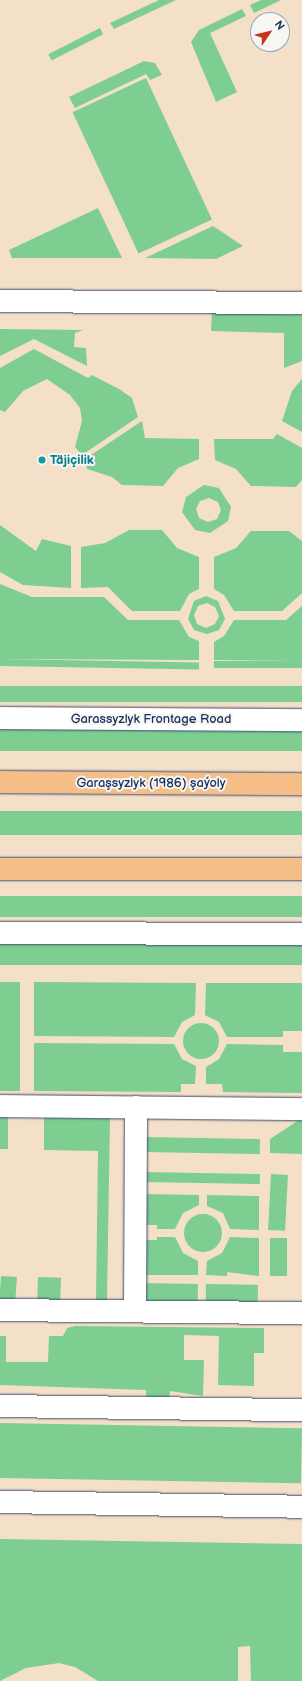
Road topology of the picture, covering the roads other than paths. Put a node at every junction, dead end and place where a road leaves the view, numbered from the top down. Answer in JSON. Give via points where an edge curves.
{"nodes":[{"id":1,"x":0,"y":301,"type":"edge"},
{"id":2,"x":302,"y":303,"type":"edge"},
{"id":3,"x":0,"y":718,"type":"edge"},
{"id":4,"x":302,"y":720,"type":"edge"},
{"id":5,"x":0,"y":782,"type":"edge"},
{"id":6,"x":302,"y":784,"type":"edge"},
{"id":7,"x":0,"y":869,"type":"edge"},
{"id":8,"x":302,"y":869,"type":"edge"},
{"id":9,"x":0,"y":933,"type":"edge"},
{"id":10,"x":302,"y":934,"type":"edge"},
{"id":11,"x":0,"y":1106,"type":"edge"},
{"id":12,"x":136,"y":1107,"type":"junction"},
{"id":13,"x":302,"y":1109,"type":"edge"},
{"id":14,"x":0,"y":1310,"type":"edge"},
{"id":15,"x":135,"y":1311,"type":"junction"},
{"id":16,"x":302,"y":1313,"type":"edge"},
{"id":17,"x":0,"y":1406,"type":"edge"},
{"id":18,"x":302,"y":1410,"type":"edge"},
{"id":19,"x":0,"y":1502,"type":"edge"},
{"id":20,"x":302,"y":1507,"type":"edge"}],
"edges":[{"from":1,"to":2,"type":"street"},
{"from":3,"to":4,"type":"street","name":"Garassyzlyk Frontage Road"},
{"from":5,"to":6,"type":"main road","name":"Garaşsyzlyk (1986) şaýoly"},
{"from":7,"to":8,"type":"main road"},
{"from":9,"to":10,"type":"street"},
{"from":11,"to":12,"type":"street"},
{"from":12,"to":13,"type":"street"},
{"from":12,"to":15,"type":"street"},
{"from":14,"to":15,"type":"street"},
{"from":15,"to":16,"type":"street"},
{"from":17,"to":18,"type":"street"},
{"from":19,"to":20,"type":"street"}]}
